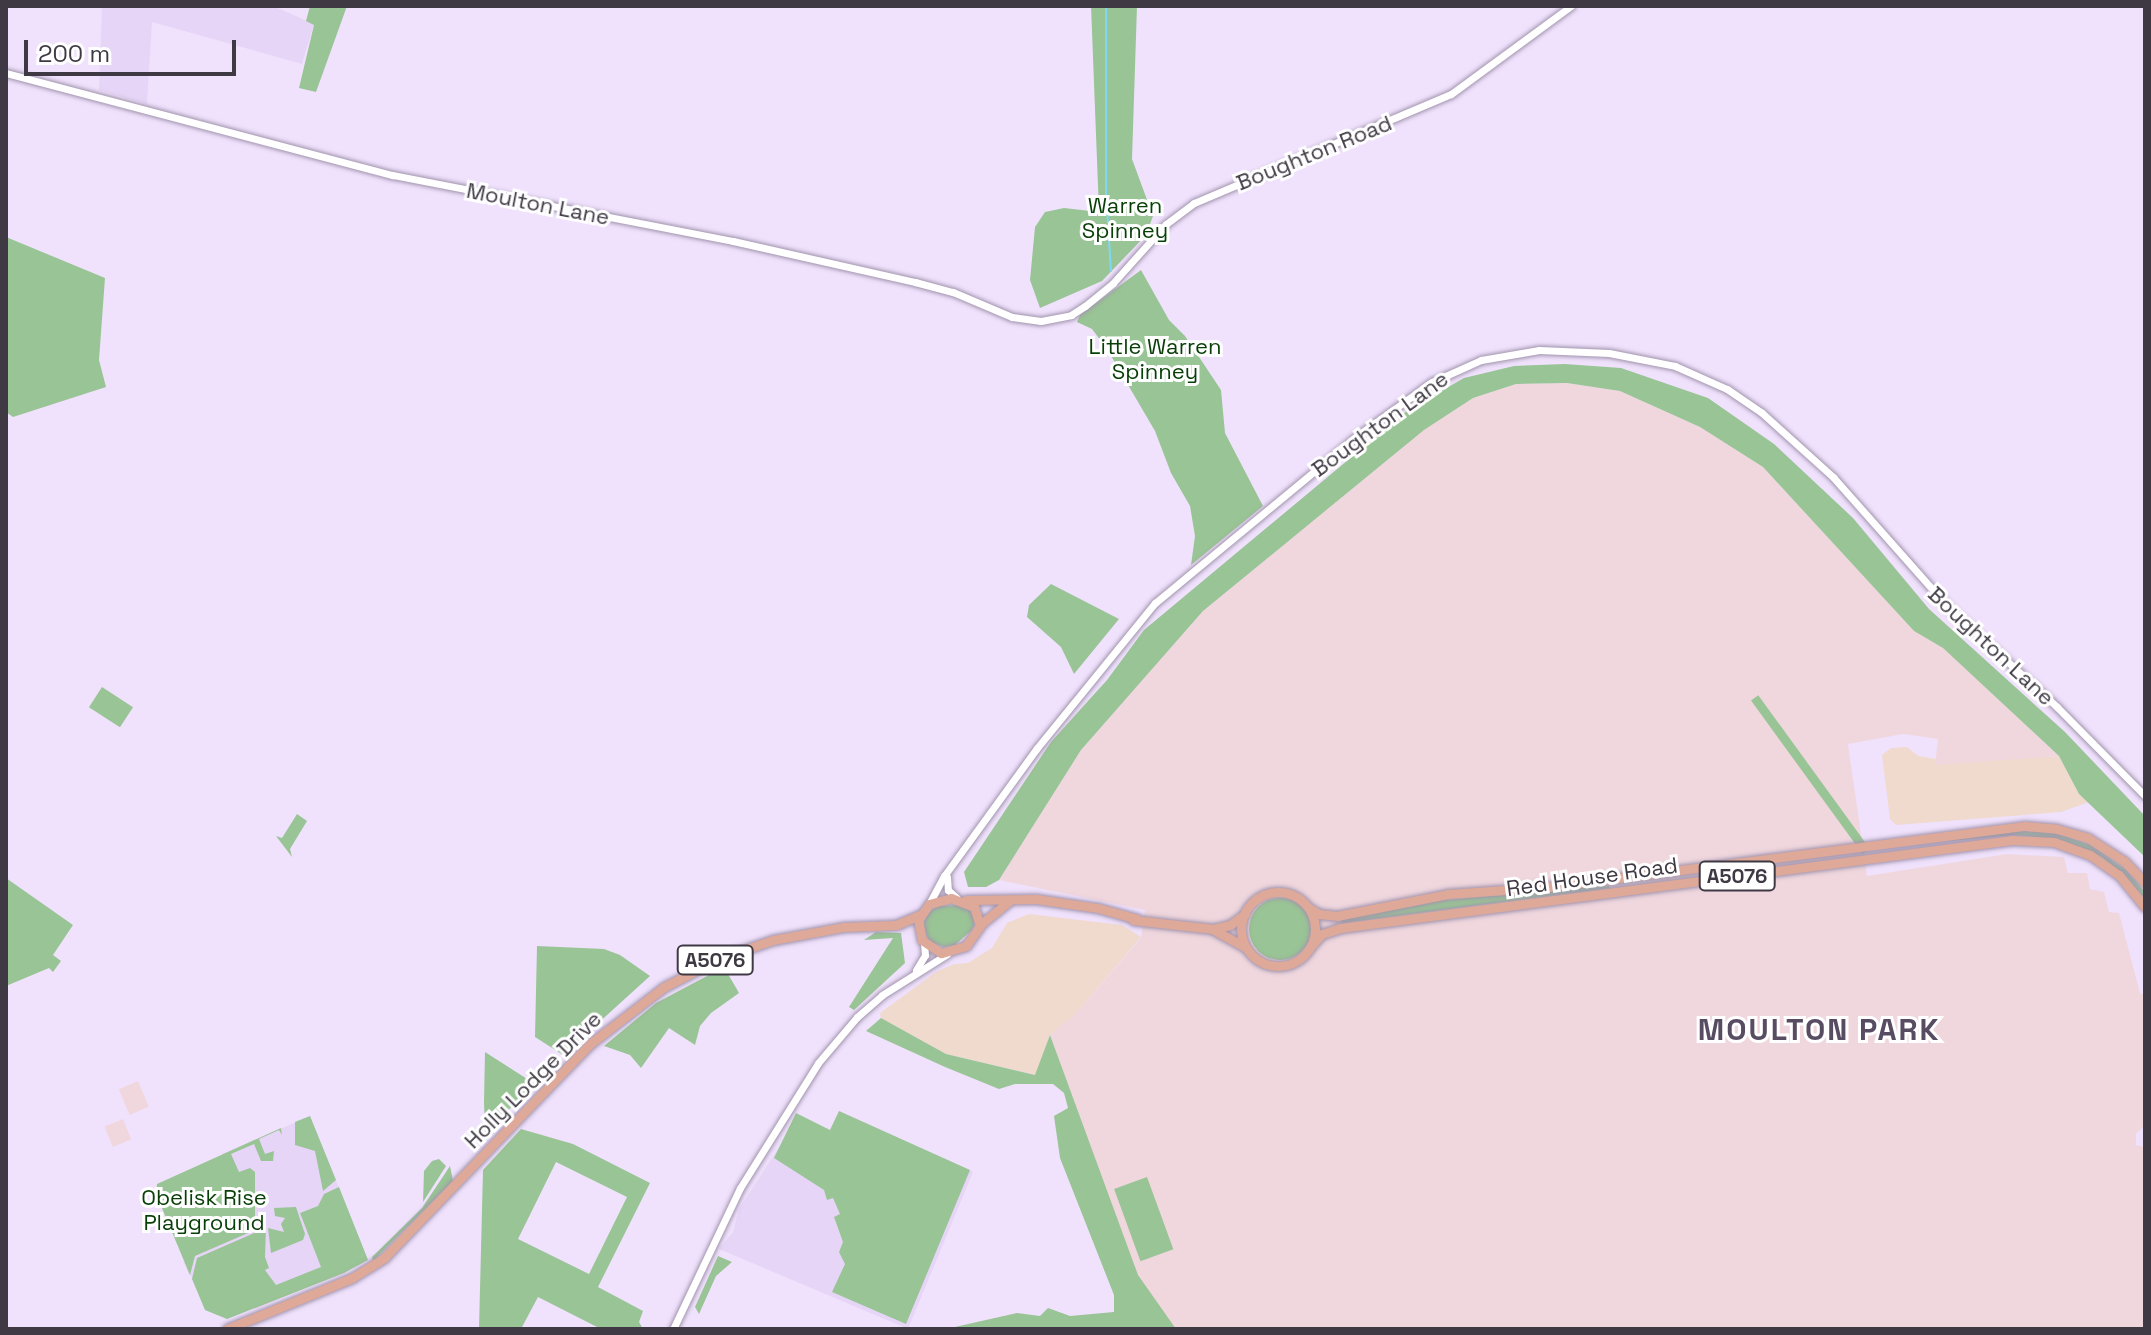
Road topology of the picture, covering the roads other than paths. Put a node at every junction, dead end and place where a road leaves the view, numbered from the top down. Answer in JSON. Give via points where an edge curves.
{"nodes":[{"id":1,"x":1571,"y":6,"type":"edge"},
{"id":2,"x":6,"y":73,"type":"edge"},
{"id":3,"x":1071,"y":315,"type":"joint"},
{"id":4,"x":2145,"y":796,"type":"edge"},
{"id":5,"x":950,"y":868,"type":"junction"},
{"id":6,"x":2145,"y":883,"type":"edge"},
{"id":7,"x":1548,"y":887,"type":"junction"},
{"id":8,"x":1624,"y":891,"type":"junction"},
{"id":9,"x":960,"y":899,"type":"junction"},
{"id":10,"x":1016,"y":899,"type":"junction"},
{"id":11,"x":929,"y":904,"type":"junction"},
{"id":12,"x":2145,"y":907,"type":"edge"},
{"id":13,"x":1309,"y":908,"type":"junction"},
{"id":14,"x":1245,"y":913,"type":"junction"},
{"id":15,"x":920,"y":915,"type":"junction"},
{"id":16,"x":896,"y":925,"type":"junction"},
{"id":17,"x":980,"y":926,"type":"junction"},
{"id":18,"x":1213,"y":929,"type":"junction"},
{"id":19,"x":923,"y":941,"type":"junction"},
{"id":20,"x":1312,"y":945,"type":"junction"},
{"id":21,"x":1248,"y":950,"type":"junction"},
{"id":22,"x":948,"y":953,"type":"junction"},
{"id":23,"x":915,"y":972,"type":"junction"},
{"id":24,"x":227,"y":1329,"type":"edge"},
{"id":25,"x":673,"y":1329,"type":"edge"}],
"edges":[{"from":1,"to":3,"type":"street","name":"Boughton Road","via":[[1451,94],[1194,203],[1166,224],[1113,283]]},
{"from":2,"to":3,"type":"street","name":"Moulton Lane","via":[[393,175],[929,285],[1025,321]]},
{"from":4,"to":5,"type":"street","name":"Boughton Lane","via":[[1936,596],[1833,477],[1762,413],[1727,389],[1675,366],[1609,353],[1539,350],[1481,360],[1432,382],[1357,436],[1155,603],[1037,748]]},
{"from":5,"to":9,"type":"street","via":[[947,887]]},
{"from":5,"to":11,"type":"street","name":"Boughton Lane"},
{"from":6,"to":7,"type":"main road","via":[[2124,861],[2088,838],[2025,826]]},
{"from":7,"to":8,"type":"main road","via":[[1614,883]]},
{"from":7,"to":13,"type":"main road","via":[[1448,894],[1337,916]]},
{"from":8,"to":12,"type":"main road","name":"Red House Road","number":"A5076","via":[[2028,840],[2063,844],[2099,860]]},
{"from":8,"to":20,"type":"main road","name":"Red House Road","number":"A5076","via":[[1340,928],[1322,934]]},
{"from":9,"to":10,"type":"main road"},
{"from":9,"to":11,"type":"main road"},
{"from":9,"to":17,"type":"main road","via":[[977,910]]},
{"from":10,"to":17,"type":"main road","via":[[994,910]]},
{"from":10,"to":18,"type":"main road"},
{"from":11,"to":15,"type":"main road"},
{"from":13,"to":14,"type":"main road","via":[[1293,895],[1278,892],[1258,898]]},
{"from":13,"to":20,"type":"main road","via":[[1315,922]]},
{"from":14,"to":18,"type":"main road","via":[[1230,925]]},
{"from":14,"to":21,"type":"main road","via":[[1242,932]]},
{"from":15,"to":16,"type":"main road","name":"Holly Lodge Drive","number":"A5076"},
{"from":15,"to":19,"type":"main road"},
{"from":16,"to":19,"type":"main road"},
{"from":16,"to":24,"type":"main road","name":"Holly Lodge Drive","number":"A5076","via":[[782,937],[720,958],[664,987],[590,1044],[385,1257],[352,1278]]},
{"from":17,"to":22,"type":"main road","via":[[970,942]]},
{"from":18,"to":21,"type":"main road"},
{"from":19,"to":22,"type":"main road"},
{"from":19,"to":23,"type":"street","via":[[925,955]]},
{"from":20,"to":21,"type":"main road","via":[[1302,957],[1283,965],[1263,962]]},
{"from":22,"to":23,"type":"street"},
{"from":23,"to":25,"type":"street","via":[[857,1017],[818,1063],[740,1188]]}]}
